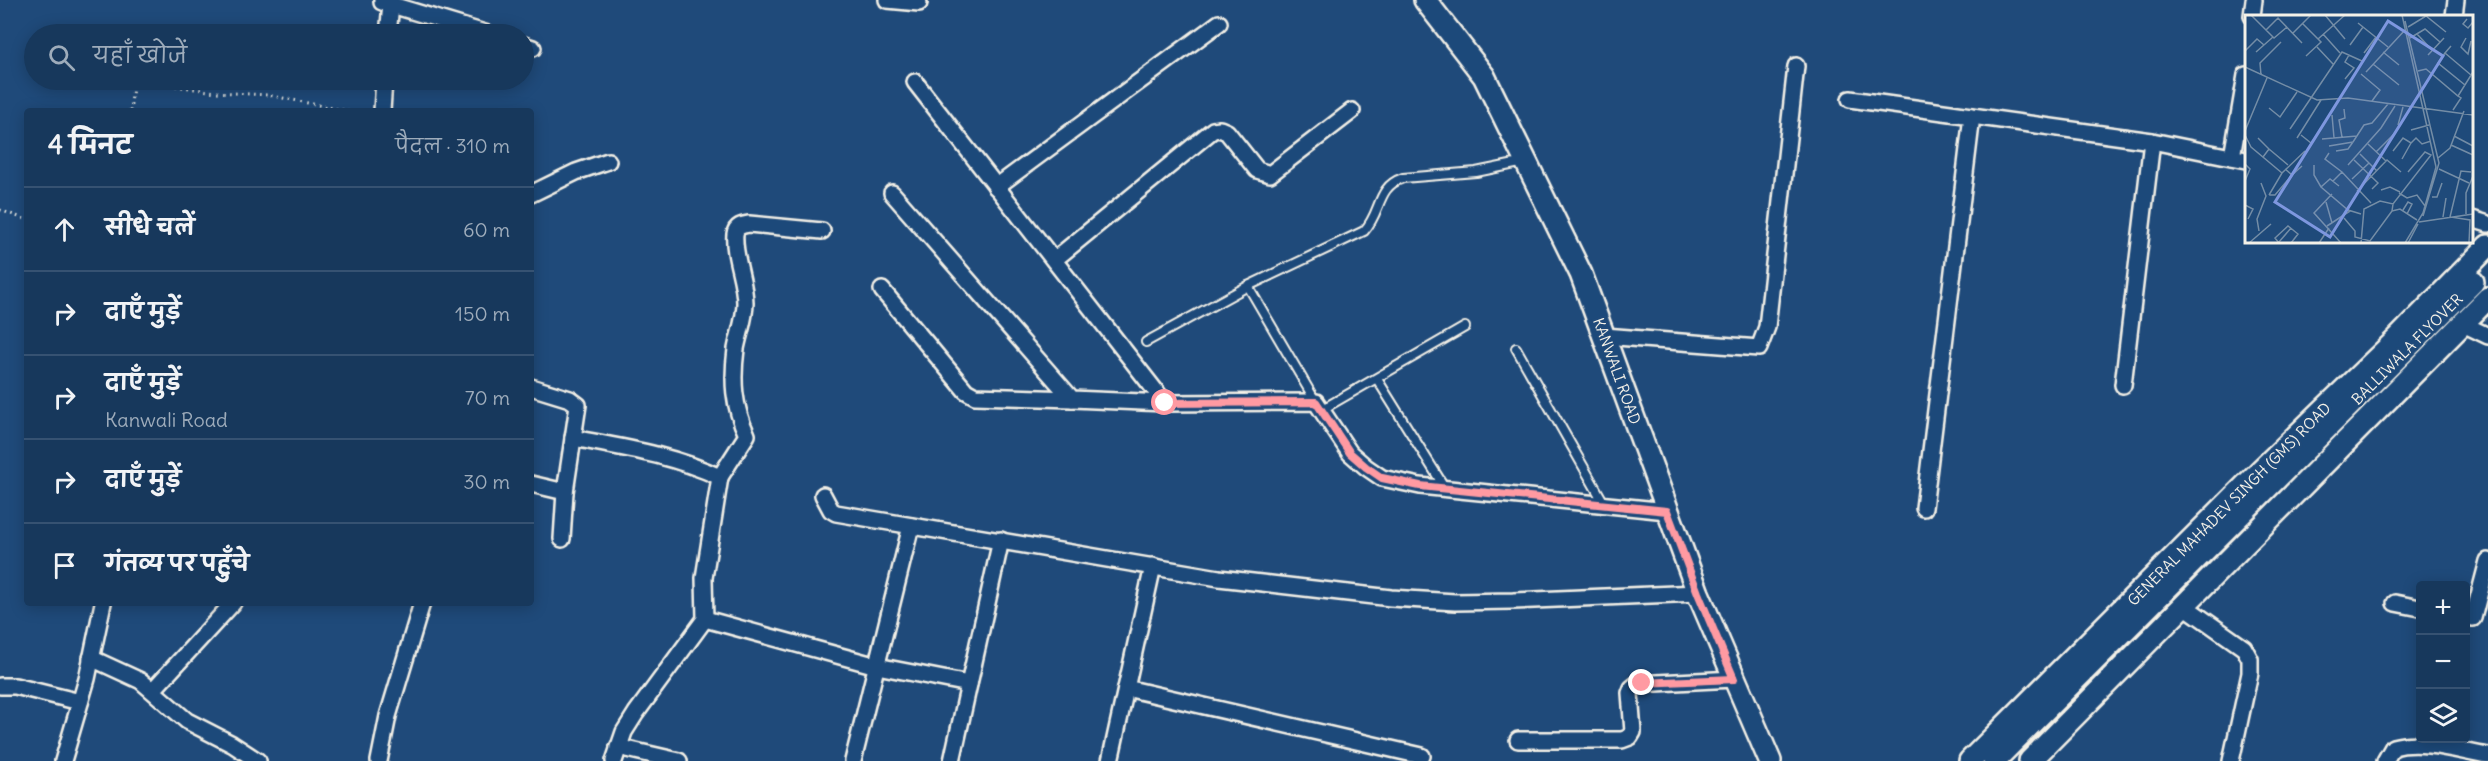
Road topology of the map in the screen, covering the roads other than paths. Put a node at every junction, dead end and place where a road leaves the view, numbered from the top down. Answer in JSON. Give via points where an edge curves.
{"nodes":[{"id":1,"x":887,"y":0,"type":"edge"},
{"id":2,"x":1425,"y":0,"type":"edge"},
{"id":3,"x":2254,"y":0,"type":"edge"},
{"id":4,"x":2456,"y":0,"type":"edge"},
{"id":5,"x":381,"y":2,"type":"edge"},
{"id":6,"x":919,"y":3,"type":"dead end"},
{"id":7,"x":2252,"y":15,"type":"edge"},
{"id":8,"x":2454,"y":15,"type":"edge"},
{"id":9,"x":1219,"y":23,"type":"dead end"},
{"id":10,"x":386,"y":24,"type":"edge"},
{"id":11,"x":455,"y":24,"type":"edge"},
{"id":12,"x":1796,"y":66,"type":"dead end"},
{"id":13,"x":915,"y":82,"type":"dead end"},
{"id":14,"x":383,"y":90,"type":"edge"},
{"id":15,"x":2245,"y":96,"type":"edge"},
{"id":16,"x":1850,"y":99,"type":"dead end"},
{"id":17,"x":382,"y":108,"type":"edge"},
{"id":18,"x":1352,"y":111,"type":"dead end"},
{"id":19,"x":1972,"y":116,"type":"junction"},
{"id":20,"x":2152,"y":141,"type":"junction"},
{"id":21,"x":2239,"y":159,"type":"edge"},
{"id":22,"x":608,"y":161,"type":"dead end"},
{"id":23,"x":1526,"y":162,"type":"junction"},
{"id":24,"x":996,"y":187,"type":"junction"},
{"id":25,"x":892,"y":192,"type":"dead end"},
{"id":26,"x":534,"y":193,"type":"edge"},
{"id":27,"x":2473,"y":219,"type":"edge"},
{"id":28,"x":2488,"y":224,"type":"edge"},
{"id":29,"x":822,"y":231,"type":"dead end"},
{"id":30,"x":2488,"y":246,"type":"edge"},
{"id":31,"x":1054,"y":260,"type":"junction"},
{"id":32,"x":2488,"y":266,"type":"edge"},
{"id":33,"x":2488,"y":284,"type":"edge"},
{"id":34,"x":1248,"y":286,"type":"junction"},
{"id":35,"x":882,"y":290,"type":"dead end"},
{"id":36,"x":2488,"y":298,"type":"edge"},
{"id":37,"x":2463,"y":324,"type":"junction"},
{"id":38,"x":1465,"y":327,"type":"dead end"},
{"id":39,"x":1604,"y":336,"type":"junction"},
{"id":40,"x":2488,"y":336,"type":"edge"},
{"id":41,"x":1146,"y":342,"type":"dead end"},
{"id":42,"x":1516,"y":348,"type":"dead end"},
{"id":43,"x":1377,"y":379,"type":"junction"},
{"id":44,"x":2123,"y":385,"type":"dead end"},
{"id":45,"x":534,"y":388,"type":"edge"},
{"id":46,"x":1072,"y":399,"type":"junction"},
{"id":47,"x":1165,"y":403,"type":"junction"},
{"id":48,"x":1318,"y":406,"type":"junction"},
{"id":49,"x":573,"y":438,"type":"junction"},
{"id":50,"x":720,"y":477,"type":"junction"},
{"id":51,"x":534,"y":485,"type":"edge"},
{"id":52,"x":1446,"y":489,"type":"junction"},
{"id":53,"x":565,"y":492,"type":"junction"},
{"id":54,"x":824,"y":495,"type":"dead end"},
{"id":55,"x":1604,"y":505,"type":"junction"},
{"id":56,"x":1924,"y":508,"type":"dead end"},
{"id":57,"x":1667,"y":511,"type":"junction"},
{"id":58,"x":911,"y":526,"type":"junction"},
{"id":59,"x":562,"y":539,"type":"dead end"},
{"id":60,"x":1001,"y":540,"type":"junction"},
{"id":61,"x":2488,"y":561,"type":"edge"},
{"id":62,"x":1153,"y":566,"type":"junction"},
{"id":63,"x":1698,"y":593,"type":"junction"},
{"id":64,"x":2395,"y":603,"type":"dead end"},
{"id":65,"x":2183,"y":605,"type":"junction"},
{"id":66,"x":102,"y":606,"type":"edge"},
{"id":67,"x":230,"y":606,"type":"edge"},
{"id":68,"x":421,"y":606,"type":"edge"},
{"id":69,"x":2416,"y":607,"type":"edge"},
{"id":70,"x":705,"y":619,"type":"junction"},
{"id":71,"x":2476,"y":619,"type":"edge"},
{"id":72,"x":91,"y":658,"type":"junction"},
{"id":73,"x":877,"y":666,"type":"junction"},
{"id":74,"x":1734,"y":679,"type":"junction"},
{"id":75,"x":969,"y":684,"type":"junction"},
{"id":76,"x":0,"y":686,"type":"edge"},
{"id":77,"x":1126,"y":688,"type":"junction"},
{"id":78,"x":153,"y":690,"type":"junction"},
{"id":79,"x":80,"y":702,"type":"junction"},
{"id":80,"x":1518,"y":740,"type":"dead end"},
{"id":81,"x":616,"y":754,"type":"edge"},
{"id":82,"x":1422,"y":756,"type":"dead end"},
{"id":83,"x":2488,"y":756,"type":"edge"},
{"id":84,"x":63,"y":761,"type":"edge"},
{"id":85,"x":258,"y":761,"type":"edge"},
{"id":86,"x":379,"y":761,"type":"edge"},
{"id":87,"x":679,"y":761,"type":"edge"},
{"id":88,"x":853,"y":761,"type":"edge"},
{"id":89,"x":952,"y":761,"type":"edge"},
{"id":90,"x":1110,"y":761,"type":"edge"},
{"id":91,"x":1770,"y":761,"type":"edge"},
{"id":92,"x":1970,"y":761,"type":"edge"},
{"id":93,"x":1994,"y":761,"type":"edge"},
{"id":94,"x":2008,"y":761,"type":"edge"},
{"id":95,"x":2030,"y":761,"type":"edge"},
{"id":96,"x":2231,"y":761,"type":"edge"},
{"id":97,"x":2385,"y":761,"type":"edge"}],
"edges":[{"from":1,"to":6,"type":"street"},
{"from":2,"to":23,"type":"street","name":"KANWALI ROAD","via":[[1484,76]]},
{"from":3,"to":7,"type":"street"},
{"from":4,"to":8,"type":"street"},
{"from":5,"to":10,"type":"street"},
{"from":5,"to":11,"type":"street"},
{"from":9,"to":24,"type":"street"},
{"from":12,"to":39,"type":"street","via":[[1767,327],[1759,348]]},
{"from":13,"to":24,"type":"street"},
{"from":14,"to":17,"type":"street"},
{"from":15,"to":21,"type":"street"},
{"from":16,"to":19,"type":"street"},
{"from":18,"to":31,"type":"street","via":[[1270,174],[1257,170],[1227,132],[1213,130]]},
{"from":19,"to":20,"type":"street"},
{"from":19,"to":56,"type":"street"},
{"from":20,"to":21,"type":"street"},
{"from":20,"to":44,"type":"street"},
{"from":22,"to":26,"type":"street"},
{"from":23,"to":34,"type":"lane","via":[[1394,181],[1386,188],[1364,231]]},
{"from":23,"to":39,"type":"street","name":"KANWALI ROAD","via":[[1581,274]]},
{"from":24,"to":31,"type":"street"},
{"from":25,"to":46,"type":"street"},
{"from":27,"to":28,"type":"street"},
{"from":29,"to":50,"type":"street","via":[[749,224],[737,228],[745,302],[736,348],[735,404],[747,435]]},
{"from":30,"to":92,"type":"street","name":"GENERAL MAHADEV SINGH (GMS) ROAD"},
{"from":31,"to":47,"type":"street"},
{"from":32,"to":93,"type":"street","name":"BALLIWALA FLYOVER"},
{"from":33,"to":94,"type":"street","name":"BALLIWALA FLYOVER"},
{"from":34,"to":41,"type":"lane"},
{"from":34,"to":48,"type":"lane"},
{"from":35,"to":46,"type":"street","via":[[966,391],[975,396]]},
{"from":36,"to":37,"type":"street"},
{"from":37,"to":40,"type":"street"},
{"from":37,"to":65,"type":"street"},
{"from":38,"to":43,"type":"lane"},
{"from":39,"to":57,"type":"street","name":"KANWALI ROAD"},
{"from":42,"to":55,"type":"lane"},
{"from":43,"to":48,"type":"lane"},
{"from":43,"to":52,"type":"lane"},
{"from":45,"to":49,"type":"street","via":[[578,405]]},
{"from":46,"to":47,"type":"street"},
{"from":47,"to":48,"type":"street"},
{"from":48,"to":52,"type":"street","via":[[1350,453],[1382,478]]},
{"from":49,"to":50,"type":"street","via":[[660,454]]},
{"from":49,"to":53,"type":"street"},
{"from":50,"to":70,"type":"street","via":[[704,578]]},
{"from":51,"to":53,"type":"street"},
{"from":52,"to":55,"type":"street"},
{"from":53,"to":59,"type":"street"},
{"from":54,"to":58,"type":"street","via":[[836,513]]},
{"from":55,"to":57,"type":"street"},
{"from":57,"to":63,"type":"street","name":"KANWALI ROAD"},
{"from":58,"to":60,"type":"street"},
{"from":58,"to":73,"type":"street"},
{"from":60,"to":62,"type":"street"},
{"from":60,"to":75,"type":"street"},
{"from":61,"to":71,"type":"street"},
{"from":62,"to":63,"type":"street","via":[[1219,578],[1455,602]]},
{"from":62,"to":77,"type":"street"},
{"from":63,"to":74,"type":"street","name":"KANWALI ROAD"},
{"from":64,"to":69,"type":"street"},
{"from":65,"to":95,"type":"street"},
{"from":65,"to":96,"type":"street","via":[[2244,648],[2250,659]]},
{"from":66,"to":72,"type":"street"},
{"from":67,"to":78,"type":"street"},
{"from":68,"to":86,"type":"street"},
{"from":70,"to":73,"type":"street"},
{"from":70,"to":81,"type":"street","via":[[636,713]]},
{"from":72,"to":78,"type":"street","via":[[126,672]]},
{"from":72,"to":79,"type":"street"},
{"from":73,"to":75,"type":"street"},
{"from":73,"to":88,"type":"street"},
{"from":74,"to":80,"type":"street","via":[[1637,684],[1630,693],[1633,732],[1622,740]]},
{"from":74,"to":91,"type":"street","name":"KANWALI ROAD"},
{"from":75,"to":89,"type":"street"},
{"from":76,"to":79,"type":"street"},
{"from":77,"to":82,"type":"street"},
{"from":77,"to":90,"type":"street"},
{"from":78,"to":85,"type":"street","via":[[187,721]]},
{"from":79,"to":84,"type":"street"},
{"from":81,"to":87,"type":"street"},
{"from":83,"to":97,"type":"street","via":[[2405,744],[2393,747]]}]}
